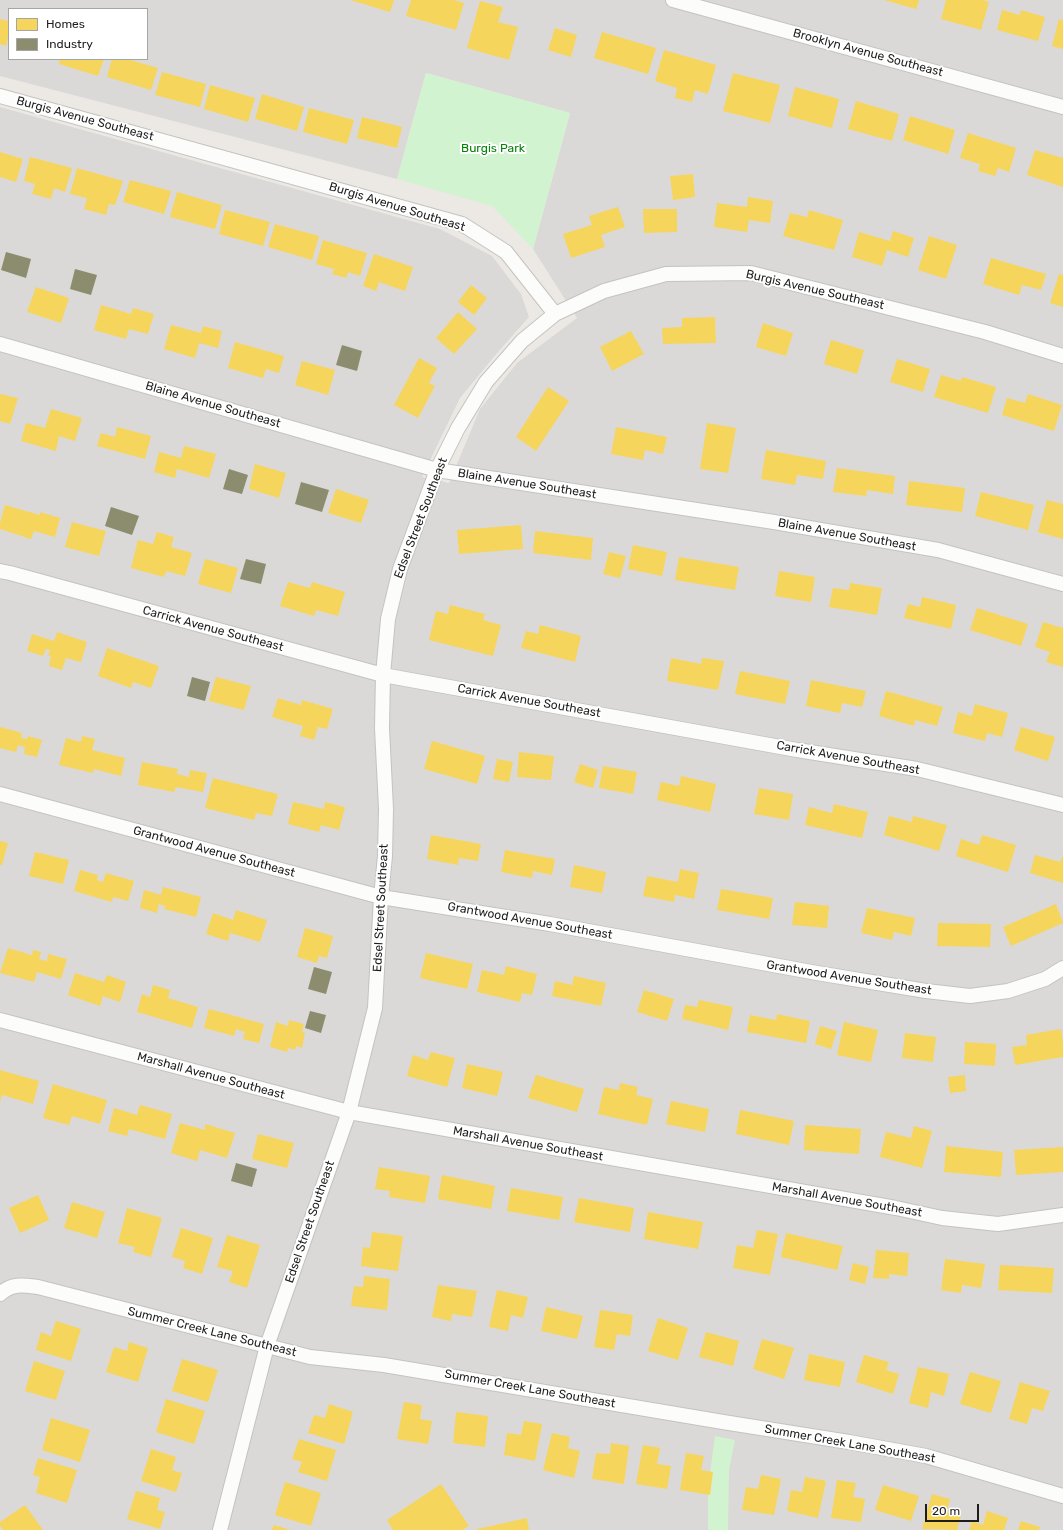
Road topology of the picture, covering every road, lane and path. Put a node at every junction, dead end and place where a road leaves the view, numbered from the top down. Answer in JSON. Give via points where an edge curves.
{"nodes":[{"id":1,"x":673,"y":0,"type":"edge"},
{"id":2,"x":0,"y":96,"type":"edge"},
{"id":3,"x":1063,"y":107,"type":"edge"},
{"id":4,"x":555,"y":314,"type":"junction"},
{"id":5,"x":0,"y":344,"type":"edge"},
{"id":6,"x":1063,"y":356,"type":"edge"},
{"id":7,"x":437,"y":470,"type":"junction"},
{"id":8,"x":0,"y":571,"type":"edge"},
{"id":9,"x":1063,"y":584,"type":"edge"},
{"id":10,"x":384,"y":676,"type":"junction"},
{"id":11,"x":0,"y":794,"type":"edge"},
{"id":12,"x":1063,"y":805,"type":"edge"},
{"id":13,"x":381,"y":897,"type":"junction"},
{"id":14,"x":1063,"y":968,"type":"edge"},
{"id":15,"x":0,"y":1020,"type":"edge"},
{"id":16,"x":349,"y":1112,"type":"junction"},
{"id":17,"x":1063,"y":1215,"type":"edge"},
{"id":18,"x":0,"y":1294,"type":"edge"},
{"id":19,"x":267,"y":1346,"type":"junction"},
{"id":20,"x":1063,"y":1496,"type":"edge"},
{"id":21,"x":220,"y":1530,"type":"edge"}],
"edges":[{"from":1,"to":3,"type":"street","name":"Brooklyn Avenue Southeast"},
{"from":2,"to":4,"type":"street","name":"Burgis Avenue Southeast","via":[[462,224],[506,252]]},
{"from":4,"to":6,"type":"street","name":"Burgis Avenue Southeast","via":[[604,291],[666,274],[751,273],[985,332]]},
{"from":4,"to":7,"type":"street","name":"Edsel Street Southeast","via":[[522,340],[486,382],[458,428]]},
{"from":5,"to":7,"type":"street","name":"Blaine Avenue Southeast"},
{"from":7,"to":9,"type":"street","name":"Blaine Avenue Southeast","via":[[938,550]]},
{"from":7,"to":10,"type":"street","name":"Edsel Street Southeast","via":[[400,569],[388,619]]},
{"from":8,"to":10,"type":"street","name":"Carrick Avenue Southeast"},
{"from":10,"to":12,"type":"street","name":"Carrick Avenue Southeast","via":[[797,750],[918,769]]},
{"from":10,"to":13,"type":"street","name":"Edsel Street Southeast","via":[[382,728],[386,809]]},
{"from":11,"to":13,"type":"street","name":"Grantwood Avenue Southeast"},
{"from":13,"to":14,"type":"street","name":"Grantwood Avenue Southeast","via":[[550,924],[817,974],[970,996],[1008,992],[1045,979]]},
{"from":13,"to":16,"type":"street","name":"Edsel Street Southeast","via":[[375,1008]]},
{"from":15,"to":16,"type":"street","name":"Marshall Avenue Southeast"},
{"from":16,"to":17,"type":"street","name":"Marshall Avenue Southeast","via":[[942,1218],[998,1224]]},
{"from":16,"to":19,"type":"street","name":"Edsel Street Southeast"},
{"from":18,"to":19,"type":"street","name":"Summer Creek Lane Southeast","via":[[19,1284],[38,1287]]},
{"from":19,"to":20,"type":"street","name":"Summer Creek Lane Southeast","via":[[310,1357],[384,1365],[903,1451]]},
{"from":19,"to":21,"type":"street","name":"Edsel Street Southeast"}]}
